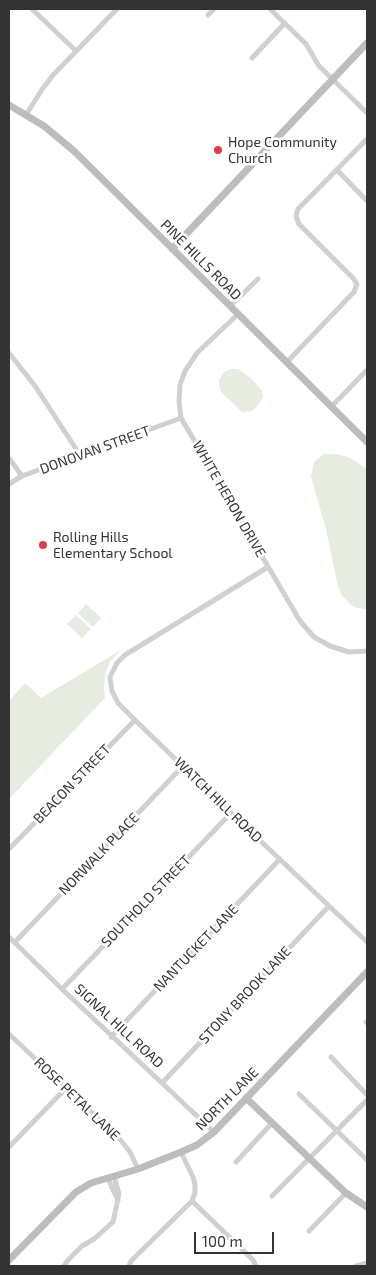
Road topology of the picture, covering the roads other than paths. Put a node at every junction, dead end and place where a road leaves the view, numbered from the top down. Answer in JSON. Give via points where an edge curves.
{"nodes":[{"id":1,"x":32,"y":9,"type":"edge"},
{"id":2,"x":117,"y":9,"type":"edge"},
{"id":3,"x":214,"y":9,"type":"edge"},
{"id":4,"x":270,"y":9,"type":"edge"},
{"id":5,"x":208,"y":15,"type":"dead end"},
{"id":6,"x":285,"y":23,"type":"junction"},
{"id":7,"x":367,"y":43,"type":"edge"},
{"id":8,"x":76,"y":52,"type":"junction"},
{"id":9,"x":252,"y":58,"type":"dead end"},
{"id":10,"x":333,"y":79,"type":"junction"},
{"id":11,"x":9,"y":105,"type":"edge"},
{"id":12,"x":367,"y":113,"type":"edge"},
{"id":13,"x":26,"y":114,"type":"junction"},
{"id":14,"x":367,"y":139,"type":"edge"},
{"id":15,"x":336,"y":170,"type":"junction"},
{"id":16,"x":367,"y":200,"type":"edge"},
{"id":17,"x":172,"y":249,"type":"junction"},
{"id":18,"x":258,"y":278,"type":"dead end"},
{"id":19,"x":230,"y":306,"type":"junction"},
{"id":20,"x":238,"y":314,"type":"junction"},
{"id":21,"x":9,"y":353,"type":"edge"},
{"id":22,"x":286,"y":363,"type":"junction"},
{"id":23,"x":367,"y":370,"type":"edge"},
{"id":24,"x":331,"y":407,"type":"junction"},
{"id":25,"x":182,"y":418,"type":"junction"},
{"id":26,"x":367,"y":442,"type":"edge"},
{"id":27,"x":80,"y":455,"type":"junction"},
{"id":28,"x":9,"y":458,"type":"edge"},
{"id":29,"x":22,"y":476,"type":"junction"},
{"id":30,"x":9,"y":484,"type":"edge"},
{"id":31,"x":268,"y":566,"type":"junction"},
{"id":32,"x":367,"y":651,"type":"edge"},
{"id":33,"x":135,"y":720,"type":"junction"},
{"id":34,"x":182,"y":766,"type":"junction"},
{"id":35,"x":230,"y":813,"type":"junction"},
{"id":36,"x":9,"y":849,"type":"edge"},
{"id":37,"x":280,"y":859,"type":"junction"},
{"id":38,"x":329,"y":906,"type":"junction"},
{"id":39,"x":9,"y":937,"type":"edge"},
{"id":40,"x":15,"y":942,"type":"junction"},
{"id":41,"x":367,"y":942,"type":"edge"},
{"id":42,"x":367,"y":972,"type":"edge"},
{"id":43,"x":62,"y":990,"type":"junction"},
{"id":44,"x":9,"y":1034,"type":"edge"},
{"id":45,"x":112,"y":1037,"type":"junction"},
{"id":46,"x":331,"y":1057,"type":"dead end"},
{"id":47,"x":162,"y":1083,"type":"junction"},
{"id":48,"x":66,"y":1088,"type":"junction"},
{"id":49,"x":299,"y":1094,"type":"dead end"},
{"id":50,"x":367,"y":1095,"type":"edge"},
{"id":51,"x":246,"y":1098,"type":"junction"},
{"id":52,"x":367,"y":1100,"type":"edge"},
{"id":53,"x":272,"y":1123,"type":"junction"},
{"id":54,"x":214,"y":1132,"type":"junction"},
{"id":55,"x":337,"y":1132,"type":"junction"},
{"id":56,"x":9,"y":1147,"type":"edge"},
{"id":57,"x":181,"y":1152,"type":"junction"},
{"id":58,"x":309,"y":1158,"type":"junction"},
{"id":59,"x":367,"y":1160,"type":"edge"},
{"id":60,"x":236,"y":1162,"type":"dead end"},
{"id":61,"x":138,"y":1169,"type":"junction"},
{"id":62,"x":111,"y":1177,"type":"junction"},
{"id":63,"x":346,"y":1192,"type":"junction"},
{"id":64,"x":272,"y":1196,"type":"dead end"},
{"id":65,"x":192,"y":1201,"type":"junction"},
{"id":66,"x":367,"y":1207,"type":"edge"},
{"id":67,"x":309,"y":1231,"type":"dead end"},
{"id":68,"x":9,"y":1260,"type":"edge"},
{"id":69,"x":367,"y":1263,"type":"edge"},
{"id":70,"x":64,"y":1266,"type":"edge"},
{"id":71,"x":129,"y":1266,"type":"edge"},
{"id":72,"x":256,"y":1266,"type":"edge"},
{"id":73,"x":356,"y":1266,"type":"edge"}],
"edges":[{"from":1,"to":8,"type":"street"},
{"from":2,"to":8,"type":"street"},
{"from":3,"to":5,"type":"street"},
{"from":4,"to":6,"type":"street"},
{"from":6,"to":9,"type":"street"},
{"from":6,"to":10,"type":"street"},
{"from":7,"to":10,"type":"street"},
{"from":8,"to":13,"type":"street","via":[[46,83]]},
{"from":10,"to":12,"type":"street"},
{"from":10,"to":17,"type":"street"},
{"from":11,"to":13,"type":"street","name":"PINE HILLS ROAD"},
{"from":13,"to":17,"type":"street","name":"PINE HILLS ROAD","via":[[68,145]]},
{"from":14,"to":15,"type":"street"},
{"from":15,"to":16,"type":"street"},
{"from":15,"to":22,"type":"street","via":[[298,209],[296,216],[299,224],[357,284],[354,292]]},
{"from":17,"to":19,"type":"street","name":"PINE HILLS ROAD"},
{"from":18,"to":19,"type":"street"},
{"from":19,"to":20,"type":"street","name":"PINE HILLS ROAD"},
{"from":20,"to":22,"type":"street","name":"PINE HILLS ROAD"},
{"from":20,"to":25,"type":"street","name":"WHITE HERON DRIVE","via":[[197,353],[185,371],[180,385]]},
{"from":21,"to":27,"type":"street"},
{"from":22,"to":24,"type":"street","name":"PINE HILLS ROAD"},
{"from":23,"to":24,"type":"street"},
{"from":24,"to":26,"type":"street","name":"PINE HILLS ROAD"},
{"from":25,"to":27,"type":"street","name":"DONOVAN STREET"},
{"from":25,"to":31,"type":"street","name":"WHITE HERON DRIVE"},
{"from":27,"to":29,"type":"street","name":"DONOVAN STREET"},
{"from":28,"to":29,"type":"street"},
{"from":29,"to":30,"type":"street","name":"DONOVAN STREET"},
{"from":31,"to":32,"type":"street","name":"WHITE HERON DRIVE","via":[[300,621],[314,637],[349,652]]},
{"from":31,"to":33,"type":"street","name":"WATCH HILL ROAD","via":[[117,663],[110,677],[112,691],[118,703]]},
{"from":33,"to":34,"type":"street","name":"WATCH HILL ROAD"},
{"from":33,"to":36,"type":"street","name":"BEACON STREET"},
{"from":34,"to":35,"type":"street","name":"WATCH HILL ROAD"},
{"from":34,"to":40,"type":"street","name":"NORWALK PLACE"},
{"from":35,"to":37,"type":"street","name":"WATCH HILL ROAD"},
{"from":35,"to":43,"type":"street","name":"SOUTHOLD STREET"},
{"from":37,"to":38,"type":"street","name":"WATCH HILL ROAD"},
{"from":37,"to":45,"type":"street","name":"NANTUCKET LANE"},
{"from":38,"to":41,"type":"street","name":"WATCH HILL ROAD"},
{"from":38,"to":47,"type":"street","name":"STONY BROOK LANE"},
{"from":39,"to":40,"type":"street","name":"SIGNAL HILL ROAD"},
{"from":40,"to":43,"type":"street","name":"SIGNAL HILL ROAD"},
{"from":42,"to":51,"type":"street","name":"NORTH LANE"},
{"from":43,"to":45,"type":"street","name":"SIGNAL HILL ROAD"},
{"from":44,"to":48,"type":"street","name":"ROSE PETAL LANE"},
{"from":45,"to":47,"type":"street","name":"SIGNAL HILL ROAD"},
{"from":46,"to":50,"type":"street"},
{"from":47,"to":54,"type":"street","name":"SIGNAL HILL ROAD"},
{"from":48,"to":56,"type":"street"},
{"from":48,"to":61,"type":"street","name":"ROSE PETAL LANE","via":[[119,1138]]},
{"from":49,"to":55,"type":"street"},
{"from":51,"to":53,"type":"street"},
{"from":51,"to":54,"type":"street","name":"NORTH LANE"},
{"from":52,"to":55,"type":"street"},
{"from":53,"to":58,"type":"street"},
{"from":53,"to":60,"type":"street"},
{"from":54,"to":57,"type":"street","name":"NORTH LANE"},
{"from":55,"to":58,"type":"street"},
{"from":55,"to":59,"type":"street"},
{"from":57,"to":61,"type":"street","name":"NORTH LANE"},
{"from":57,"to":65,"type":"street","via":[[195,1185]]},
{"from":58,"to":63,"type":"street"},
{"from":58,"to":64,"type":"street"},
{"from":61,"to":62,"type":"street","name":"NORTH LANE"},
{"from":62,"to":68,"type":"street","name":"NORTH LANE","via":[[76,1192]]},
{"from":62,"to":70,"type":"street","via":[[112,1190],[118,1200],[113,1222],[82,1246]]},
{"from":63,"to":66,"type":"street"},
{"from":63,"to":67,"type":"street"},
{"from":65,"to":71,"type":"street"},
{"from":65,"to":72,"type":"street"},
{"from":69,"to":73,"type":"street"}]}
